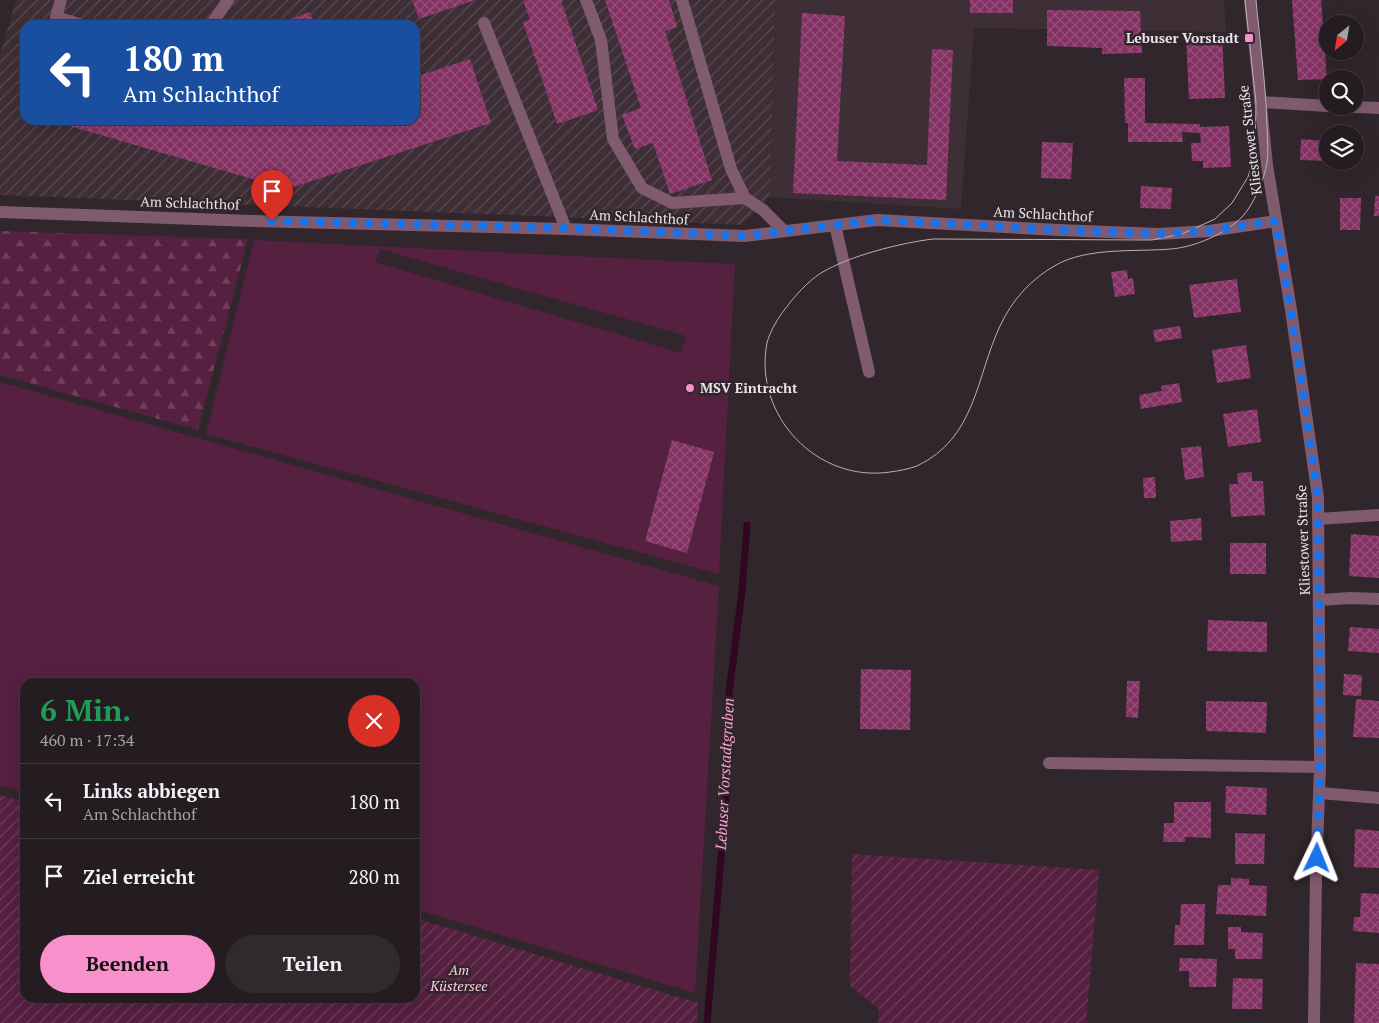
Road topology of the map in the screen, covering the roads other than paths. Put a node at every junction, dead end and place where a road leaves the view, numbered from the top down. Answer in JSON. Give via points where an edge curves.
{"nodes":[{"id":1,"x":61,"y":0,"type":"edge"},
{"id":2,"x":228,"y":0,"type":"edge"},
{"id":3,"x":586,"y":0,"type":"edge"},
{"id":4,"x":682,"y":0,"type":"edge"},
{"id":5,"x":1250,"y":0,"type":"edge"},
{"id":6,"x":66,"y":20,"type":"edge"},
{"id":7,"x":214,"y":20,"type":"edge"},
{"id":8,"x":484,"y":22,"type":"dead end"},
{"id":9,"x":1260,"y":102,"type":"junction"},
{"id":10,"x":1319,"y":105,"type":"edge"},
{"id":11,"x":1364,"y":107,"type":"edge"},
{"id":12,"x":1379,"y":108,"type":"edge"},
{"id":13,"x":745,"y":198,"type":"junction"},
{"id":14,"x":0,"y":212,"type":"edge"},
{"id":15,"x":1276,"y":221,"type":"junction"},
{"id":16,"x":835,"y":225,"type":"junction"},
{"id":17,"x":566,"y":228,"type":"junction"},
{"id":18,"x":784,"y":231,"type":"junction"},
{"id":19,"x":869,"y":372,"type":"dead end"},
{"id":20,"x":1379,"y":515,"type":"edge"},
{"id":21,"x":1318,"y":518,"type":"junction"},
{"id":22,"x":1379,"y":599,"type":"edge"},
{"id":23,"x":1320,"y":600,"type":"junction"},
{"id":24,"x":1049,"y":764,"type":"dead end"},
{"id":25,"x":1320,"y":767,"type":"junction"},
{"id":26,"x":1320,"y":794,"type":"junction"},
{"id":27,"x":1379,"y":798,"type":"edge"},
{"id":28,"x":1314,"y":1023,"type":"edge"}],
"edges":[{"from":1,"to":6,"type":"street","via":[[56,17]]},
{"from":2,"to":7,"type":"street"},
{"from":3,"to":13,"type":"street","via":[[601,40],[613,139],[642,188],[672,203]]},
{"from":4,"to":13,"type":"street","via":[[731,169]]},
{"from":5,"to":9,"type":"street","name":"Kliestower Straße"},
{"from":8,"to":17,"type":"street"},
{"from":9,"to":10,"type":"street"},
{"from":9,"to":15,"type":"street","name":"Kliestower Straße"},
{"from":11,"to":12,"type":"street"},
{"from":13,"to":18,"type":"street"},
{"from":14,"to":17,"type":"street","name":"Am Schlachthof"},
{"from":15,"to":16,"type":"street","name":"Am Schlachthof","via":[[1209,231],[1159,234],[877,220]]},
{"from":15,"to":21,"type":"street","name":"Kliestower Straße","via":[[1304,395]]},
{"from":16,"to":18,"type":"street","name":"Am Schlachthof"},
{"from":16,"to":19,"type":"street"},
{"from":17,"to":18,"type":"street","name":"Am Schlachthof","via":[[745,236]]},
{"from":20,"to":21,"type":"street"},
{"from":21,"to":23,"type":"street","name":"Kliestower Straße"},
{"from":22,"to":23,"type":"street"},
{"from":23,"to":25,"type":"street","name":"Kliestower Straße"},
{"from":24,"to":25,"type":"street"},
{"from":25,"to":26,"type":"street","name":"Kliestower Straße"},
{"from":26,"to":27,"type":"street"},
{"from":26,"to":28,"type":"street","name":"Kliestower Straße"}]}
